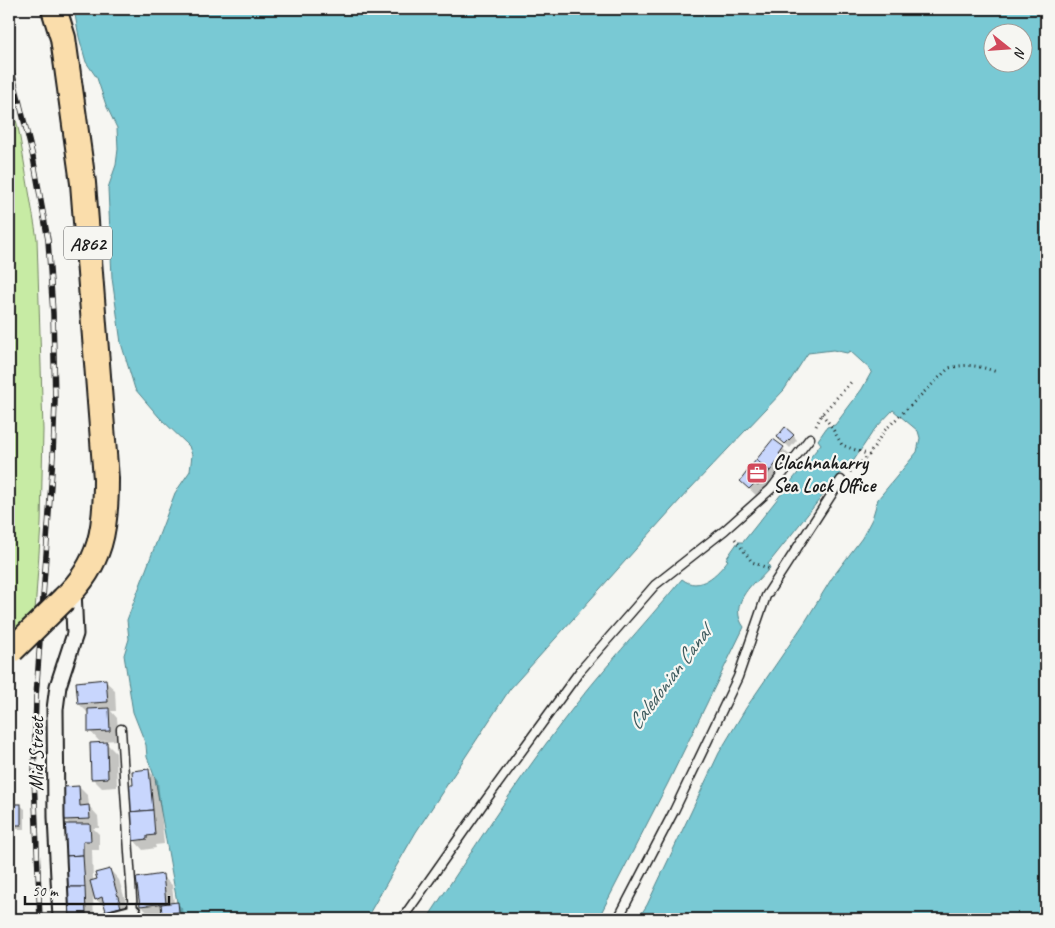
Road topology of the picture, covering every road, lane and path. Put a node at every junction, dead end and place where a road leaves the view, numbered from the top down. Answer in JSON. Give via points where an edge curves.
{"nodes":[{"id":1,"x":54,"y":9,"type":"edge"},
{"id":2,"x":997,"y":372,"type":"dead end"},
{"id":3,"x":853,"y":380,"type":"dead end"},
{"id":4,"x":822,"y":414,"type":"junction"},
{"id":5,"x":810,"y":438,"type":"joint"},
{"id":6,"x":869,"y":455,"type":"junction"},
{"id":7,"x":841,"y":480,"type":"joint"},
{"id":8,"x":725,"y":530,"type":"junction"},
{"id":9,"x":780,"y":574,"type":"junction"},
{"id":10,"x":68,"y":595,"type":"junction"},
{"id":11,"x":10,"y":652,"type":"edge"},
{"id":12,"x":121,"y":729,"type":"dead end"},
{"id":13,"x":133,"y":913,"type":"joint"},
{"id":14,"x":61,"y":919,"type":"edge"},
{"id":15,"x":110,"y":919,"type":"edge"},
{"id":16,"x":402,"y":919,"type":"edge"},
{"id":17,"x":618,"y":919,"type":"edge"}],
"edges":[{"from":1,"to":10,"type":"main road","number":"A862","via":[[63,38],[83,183],[106,479],[106,515],[101,539],[92,562]]},
{"from":2,"to":6,"type":"path","via":[[964,364],[949,368],[884,431]]},
{"from":3,"to":4,"type":"path"},
{"from":4,"to":5,"type":"path"},
{"from":4,"to":6,"type":"path","via":[[842,445]]},
{"from":5,"to":8,"type":"lane","via":[[771,489]]},
{"from":6,"to":7,"type":"path"},
{"from":7,"to":9,"type":"lane"},
{"from":8,"to":9,"type":"path","via":[[752,562]]},
{"from":8,"to":16,"type":"lane","via":[[655,585],[580,671]]},
{"from":9,"to":17,"type":"lane","via":[[766,596],[738,677]]},
{"from":10,"to":11,"type":"main road","number":"A862","bridge":true},
{"from":10,"to":14,"type":"street","name":"Mid Street","via":[[75,634],[58,686],[55,708]]},
{"from":12,"to":13,"type":"lane"},
{"from":13,"to":15,"type":"street"}]}
